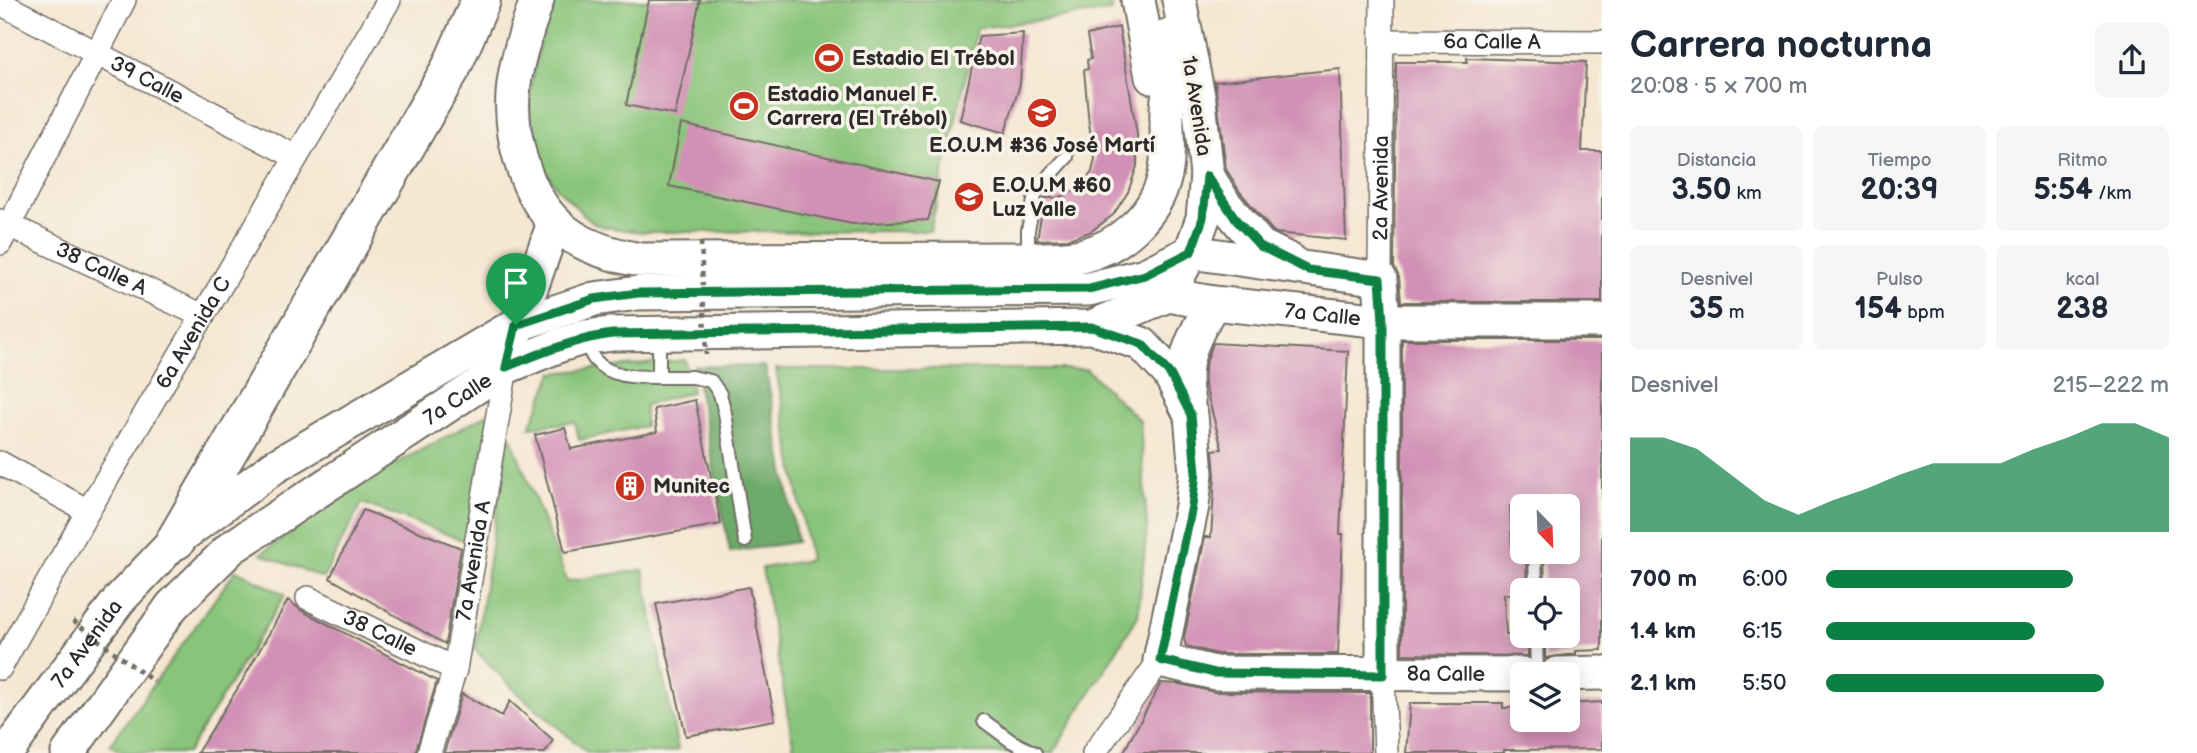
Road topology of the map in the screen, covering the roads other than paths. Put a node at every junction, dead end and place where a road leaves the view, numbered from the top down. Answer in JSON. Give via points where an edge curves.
{"nodes":[{"id":1,"x":124,"y":0,"type":"edge"},
{"id":2,"x":388,"y":0,"type":"edge"},
{"id":3,"x":481,"y":0,"type":"edge"},
{"id":4,"x":537,"y":0,"type":"edge"},
{"id":5,"x":1138,"y":0,"type":"edge"},
{"id":6,"x":1161,"y":0,"type":"edge"},
{"id":7,"x":1179,"y":0,"type":"edge"},
{"id":8,"x":1382,"y":0,"type":"edge"},
{"id":9,"x":0,"y":3,"type":"edge"},
{"id":10,"x":1382,"y":41,"type":"junction"},
{"id":11,"x":1602,"y":42,"type":"edge"},
{"id":12,"x":96,"y":53,"type":"junction"},
{"id":13,"x":1167,"y":111,"type":"junction"},
{"id":14,"x":296,"y":157,"type":"junction"},
{"id":15,"x":1066,"y":157,"type":"dead end"},
{"id":16,"x":1207,"y":176,"type":"junction"},
{"id":17,"x":554,"y":223,"type":"junction"},
{"id":18,"x":3,"y":230,"type":"edge"},
{"id":19,"x":1191,"y":252,"type":"junction"},
{"id":20,"x":1028,"y":259,"type":"junction"},
{"id":21,"x":1308,"y":270,"type":"junction"},
{"id":22,"x":1380,"y":279,"type":"junction"},
{"id":23,"x":1089,"y":289,"type":"junction"},
{"id":24,"x":1168,"y":295,"type":"junction"},
{"id":25,"x":1213,"y":303,"type":"junction"},
{"id":26,"x":203,"y":316,"type":"junction"},
{"id":27,"x":1383,"y":321,"type":"junction"},
{"id":28,"x":1602,"y":321,"type":"edge"},
{"id":29,"x":516,"y":325,"type":"junction"},
{"id":30,"x":1092,"y":327,"type":"junction"},
{"id":31,"x":659,"y":332,"type":"junction"},
{"id":32,"x":586,"y":337,"type":"junction"},
{"id":33,"x":506,"y":367,"type":"junction"},
{"id":34,"x":659,"y":377,"type":"junction"},
{"id":35,"x":1191,"y":415,"type":"junction"},
{"id":36,"x":0,"y":463,"type":"edge"},
{"id":37,"x":88,"y":511,"type":"junction"},
{"id":38,"x":176,"y":540,"type":"junction"},
{"id":39,"x":745,"y":541,"type":"dead end"},
{"id":40,"x":308,"y":598,"type":"dead end"},
{"id":41,"x":1160,"y":660,"type":"junction"},
{"id":42,"x":0,"y":668,"type":"edge"},
{"id":43,"x":455,"y":669,"type":"junction"},
{"id":44,"x":1510,"y":674,"type":"edge"},
{"id":45,"x":1580,"y":674,"type":"edge"},
{"id":46,"x":1602,"y":674,"type":"edge"},
{"id":47,"x":1383,"y":675,"type":"junction"},
{"id":48,"x":984,"y":721,"type":"dead end"},
{"id":49,"x":6,"y":753,"type":"edge"},
{"id":50,"x":68,"y":753,"type":"edge"},
{"id":51,"x":429,"y":753,"type":"edge"},
{"id":52,"x":1035,"y":753,"type":"edge"},
{"id":53,"x":1094,"y":753,"type":"edge"},
{"id":54,"x":1386,"y":753,"type":"edge"}],
"edges":[{"from":1,"to":12,"type":"street"},
{"from":2,"to":14,"type":"street","name":"6a Avenida C"},
{"from":3,"to":38,"type":"highway","via":[[451,68]]},
{"from":4,"to":17,"type":"main road","via":[[517,67],[513,124],[525,172]]},
{"from":5,"to":13,"type":"main road","via":[[1152,80]]},
{"from":6,"to":13,"type":"main road","via":[[1172,73]]},
{"from":7,"to":16,"type":"main road","name":"1a Avenida","via":[[1199,101]]},
{"from":8,"to":10,"type":"street","name":"2a Avenida"},
{"from":9,"to":12,"type":"street","name":"39 Calle"},
{"from":10,"to":11,"type":"street","name":"6a Calle A"},
{"from":10,"to":22,"type":"street","name":"2a Avenida"},
{"from":12,"to":14,"type":"street","name":"39 Calle"},
{"from":12,"to":18,"type":"street"},
{"from":13,"to":20,"type":"main road","via":[[1165,176],[1144,217],[1124,236],[1095,252]]},
{"from":14,"to":26,"type":"street","name":"6a Avenida C"},
{"from":15,"to":20,"type":"lane","via":[[1036,191]]},
{"from":16,"to":19,"type":"main road","name":"1a Avenida","via":[[1203,218]]},
{"from":16,"to":21,"type":"main road","via":[[1260,246]]},
{"from":17,"to":20,"type":"main road","via":[[581,242],[640,260]]},
{"from":17,"to":29,"type":"main road"},
{"from":18,"to":26,"type":"street","name":"38 Calle A"},
{"from":19,"to":21,"type":"main road","name":"7a Calle"},
{"from":19,"to":23,"type":"main road","name":"7a Calle","via":[[1145,275]]},
{"from":19,"to":24,"type":"main road"},
{"from":21,"to":22,"type":"main road","name":"7a Calle"},
{"from":22,"to":27,"type":"main road","name":"2a Avenida"},
{"from":23,"to":24,"type":"main road","name":"7a Calle"},
{"from":23,"to":29,"type":"main road","name":"7a Calle","via":[[638,293],[594,299]]},
{"from":24,"to":25,"type":"main road","name":"7a Calle"},
{"from":24,"to":30,"type":"main road","name":"7a Calle"},
{"from":25,"to":27,"type":"main road","name":"7a Calle"},
{"from":25,"to":35,"type":"main road","via":[[1185,360],[1184,388]]},
{"from":26,"to":37,"type":"street","name":"6a Avenida C"},
{"from":27,"to":28,"type":"main road","name":"7a Calle"},
{"from":27,"to":47,"type":"main road","name":"2a Avenida"},
{"from":29,"to":33,"type":"main road"},
{"from":29,"to":38,"type":"main road","name":"7a Calle","via":[[274,467]]},
{"from":30,"to":31,"type":"main road","name":"7a Calle"},
{"from":30,"to":35,"type":"main road","via":[[1142,344],[1170,374]]},
{"from":31,"to":32,"type":"main road","name":"7a Calle"},
{"from":31,"to":34,"type":"lane"},
{"from":32,"to":33,"type":"main road","name":"7a Calle"},
{"from":32,"to":34,"type":"lane","via":[[594,360],[616,373]]},
{"from":33,"to":43,"type":"street","name":"7a Avenida A"},
{"from":33,"to":50,"type":"main road","name":"7a Calle","via":[[231,548],[172,606]]},
{"from":34,"to":39,"type":"lane","via":[[711,381],[720,394]]},
{"from":35,"to":41,"type":"main road","via":[[1196,473],[1192,506]]},
{"from":36,"to":37,"type":"street"},
{"from":37,"to":42,"type":"street","name":"6a Avenida C"},
{"from":38,"to":49,"type":"main road","name":"7a Avenida","via":[[119,600]]},
{"from":40,"to":43,"type":"street","name":"38 Calle"},
{"from":41,"to":47,"type":"main road","name":"8a Calle","via":[[1215,673]]},
{"from":41,"to":53,"type":"street"},
{"from":43,"to":51,"type":"street","name":"7a Avenida A"},
{"from":44,"to":47,"type":"main road","name":"8a Calle"},
{"from":45,"to":46,"type":"main road"},
{"from":47,"to":54,"type":"street","name":"2a Avenida"},
{"from":48,"to":52,"type":"lane"}]}
